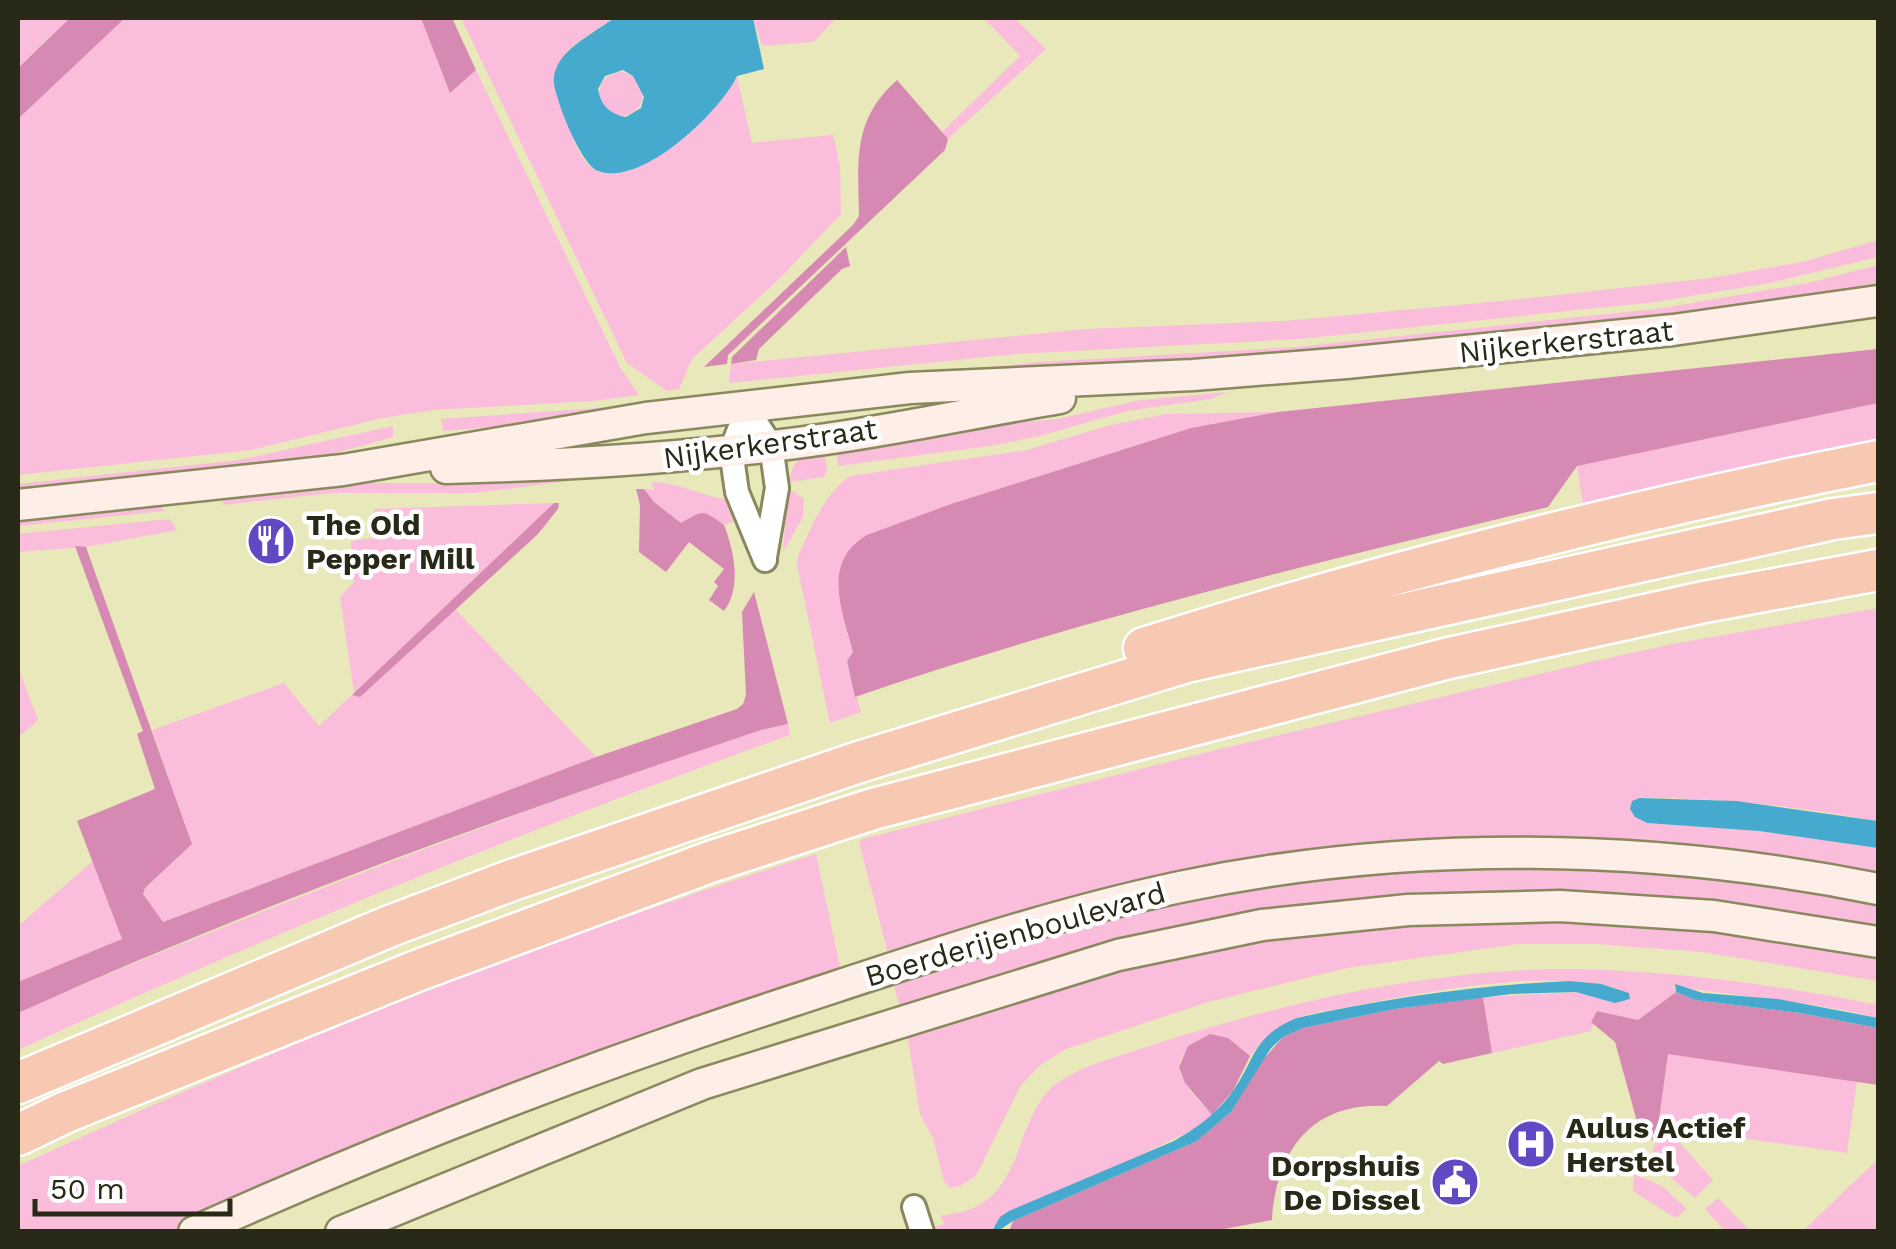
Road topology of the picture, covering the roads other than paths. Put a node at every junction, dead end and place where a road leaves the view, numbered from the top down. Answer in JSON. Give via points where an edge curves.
{"nodes":[{"id":1,"x":1878,"y":301,"type":"edge"},
{"id":2,"x":1193,"y":375,"type":"junction"},
{"id":3,"x":747,"y":409,"type":"junction"},
{"id":4,"x":770,"y":445,"type":"junction"},
{"id":5,"x":731,"y":450,"type":"junction"},
{"id":6,"x":1878,"y":461,"type":"edge"},
{"id":7,"x":343,"y":470,"type":"junction"},
{"id":8,"x":18,"y":505,"type":"edge"},
{"id":9,"x":1878,"y":513,"type":"edge"},
{"id":10,"x":1878,"y":570,"type":"edge"},
{"id":11,"x":701,"y":814,"type":"junction"},
{"id":12,"x":1878,"y":889,"type":"edge"},
{"id":13,"x":1878,"y":942,"type":"edge"},
{"id":14,"x":18,"y":1084,"type":"edge"},
{"id":15,"x":18,"y":1135,"type":"edge"},
{"id":16,"x":914,"y":1207,"type":"dead end"},
{"id":17,"x":194,"y":1232,"type":"edge"},
{"id":18,"x":341,"y":1232,"type":"edge"},
{"id":19,"x":922,"y":1232,"type":"edge"}],
"edges":[{"from":1,"to":2,"type":"main road","name":"Nijkerkerstraat","via":[[1673,330]]},
{"from":2,"to":3,"type":"main road","name":"Nijkerkerstraat","via":[[910,388]]},
{"from":2,"to":4,"type":"main road","name":"Nijkerkerstraat"},
{"from":3,"to":4,"type":"street"},
{"from":3,"to":5,"type":"street"},
{"from":3,"to":7,"type":"main road","name":"Nijkerkerstraat","via":[[646,418]]},
{"from":4,"to":5,"type":"main road","name":"Nijkerkerstraat"},
{"from":4,"to":5,"type":"street","via":[[776,488],[765,560],[738,492]]},
{"from":5,"to":7,"type":"main road","name":"Nijkerkerstraat","via":[[583,465]]},
{"from":6,"to":11,"type":"highway","via":[[1528,540],[1252,614],[852,741]]},
{"from":7,"to":8,"type":"main road","name":"Nijkerkerstraat"},
{"from":9,"to":11,"type":"highway","via":[[1186,662]]},
{"from":10,"to":15,"type":"highway","via":[[1445,659],[873,809],[419,970]]},
{"from":11,"to":14,"type":"highway","via":[[390,926]]},
{"from":12,"to":17,"type":"main road","name":"Boerderijenboulevard","via":[[1642,857],[1488,854],[1374,861],[1185,886],[1037,922],[649,1048],[339,1167]]},
{"from":13,"to":18,"type":"main road","name":"Boerderijenboulevard","via":[[1714,916],[1598,908],[1484,906],[1262,925],[1118,954],[702,1084]]},
{"from":16,"to":19,"type":"street"}]}
